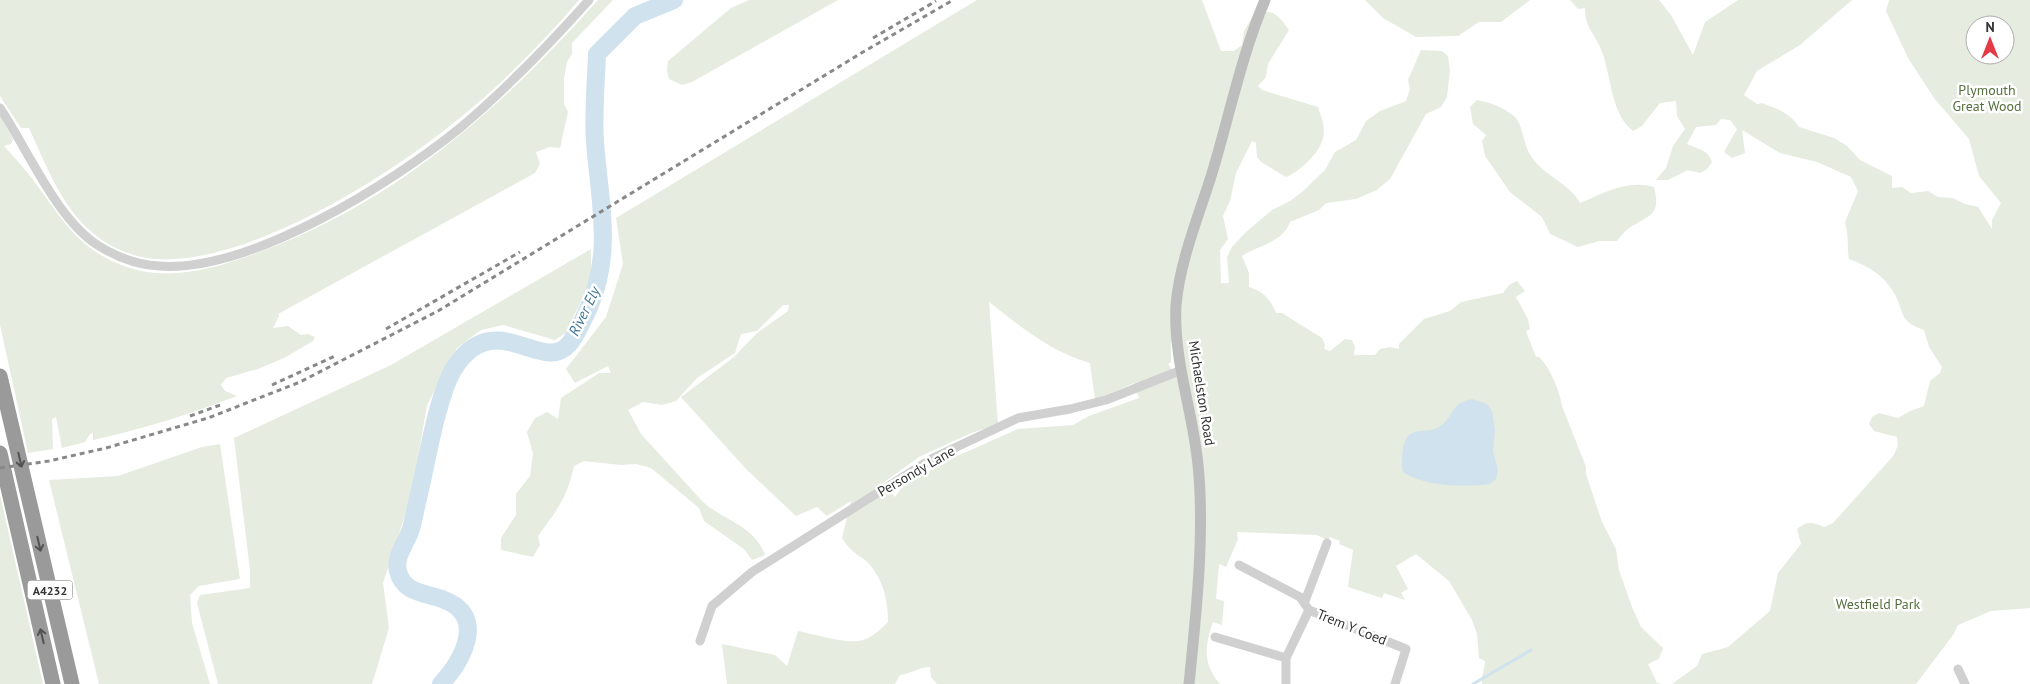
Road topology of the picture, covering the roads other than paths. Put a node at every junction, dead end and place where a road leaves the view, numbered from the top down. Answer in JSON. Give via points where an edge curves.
{"nodes":[{"id":1,"x":589,"y":0,"type":"edge"},
{"id":2,"x":1265,"y":0,"type":"edge"},
{"id":3,"x":0,"y":108,"type":"edge"},
{"id":4,"x":1180,"y":370,"type":"junction"},
{"id":5,"x":0,"y":376,"type":"edge"},
{"id":6,"x":0,"y":453,"type":"edge"},
{"id":7,"x":1327,"y":542,"type":"dead end"},
{"id":8,"x":1239,"y":565,"type":"dead end"},
{"id":9,"x":1304,"y":601,"type":"junction"},
{"id":10,"x":1309,"y":610,"type":"junction"},
{"id":11,"x":1215,"y":637,"type":"dead end"},
{"id":12,"x":700,"y":642,"type":"dead end"},
{"id":13,"x":1286,"y":658,"type":"junction"},
{"id":14,"x":1958,"y":669,"type":"dead end"},
{"id":15,"x":53,"y":684,"type":"edge"},
{"id":16,"x":72,"y":684,"type":"edge"},
{"id":17,"x":1189,"y":684,"type":"edge"},
{"id":18,"x":1286,"y":684,"type":"edge"},
{"id":19,"x":1395,"y":684,"type":"edge"},
{"id":20,"x":1965,"y":684,"type":"edge"}],
"edges":[{"from":1,"to":3,"type":"street","via":[[504,88],[418,160],[298,230],[204,263],[147,265],[116,255],[91,240],[61,209]]},
{"from":2,"to":4,"type":"street","name":"Michaelston Road","via":[[1249,42],[1181,278],[1176,316]]},
{"from":4,"to":12,"type":"street","name":"Persondy Lane","via":[[1106,400],[1018,418],[933,458],[752,572],[712,606]]},
{"from":4,"to":17,"type":"street","name":"Michaelston Road","via":[[1198,462],[1200,489],[1194,640]]},
{"from":5,"to":16,"type":"highway","number":"A4232","one_way":true},
{"from":15,"to":6,"type":"highway","number":"A4232","one_way":true},
{"from":7,"to":9,"type":"street"},
{"from":8,"to":9,"type":"street"},
{"from":9,"to":10,"type":"street"},
{"from":10,"to":13,"type":"street","name":"Trem Y Coed"},
{"from":10,"to":19,"type":"street","name":"Trem Y Coed","via":[[1406,649]]},
{"from":11,"to":13,"type":"street"},
{"from":13,"to":18,"type":"street","name":"Trem Y Coed"},
{"from":14,"to":20,"type":"street"}]}
